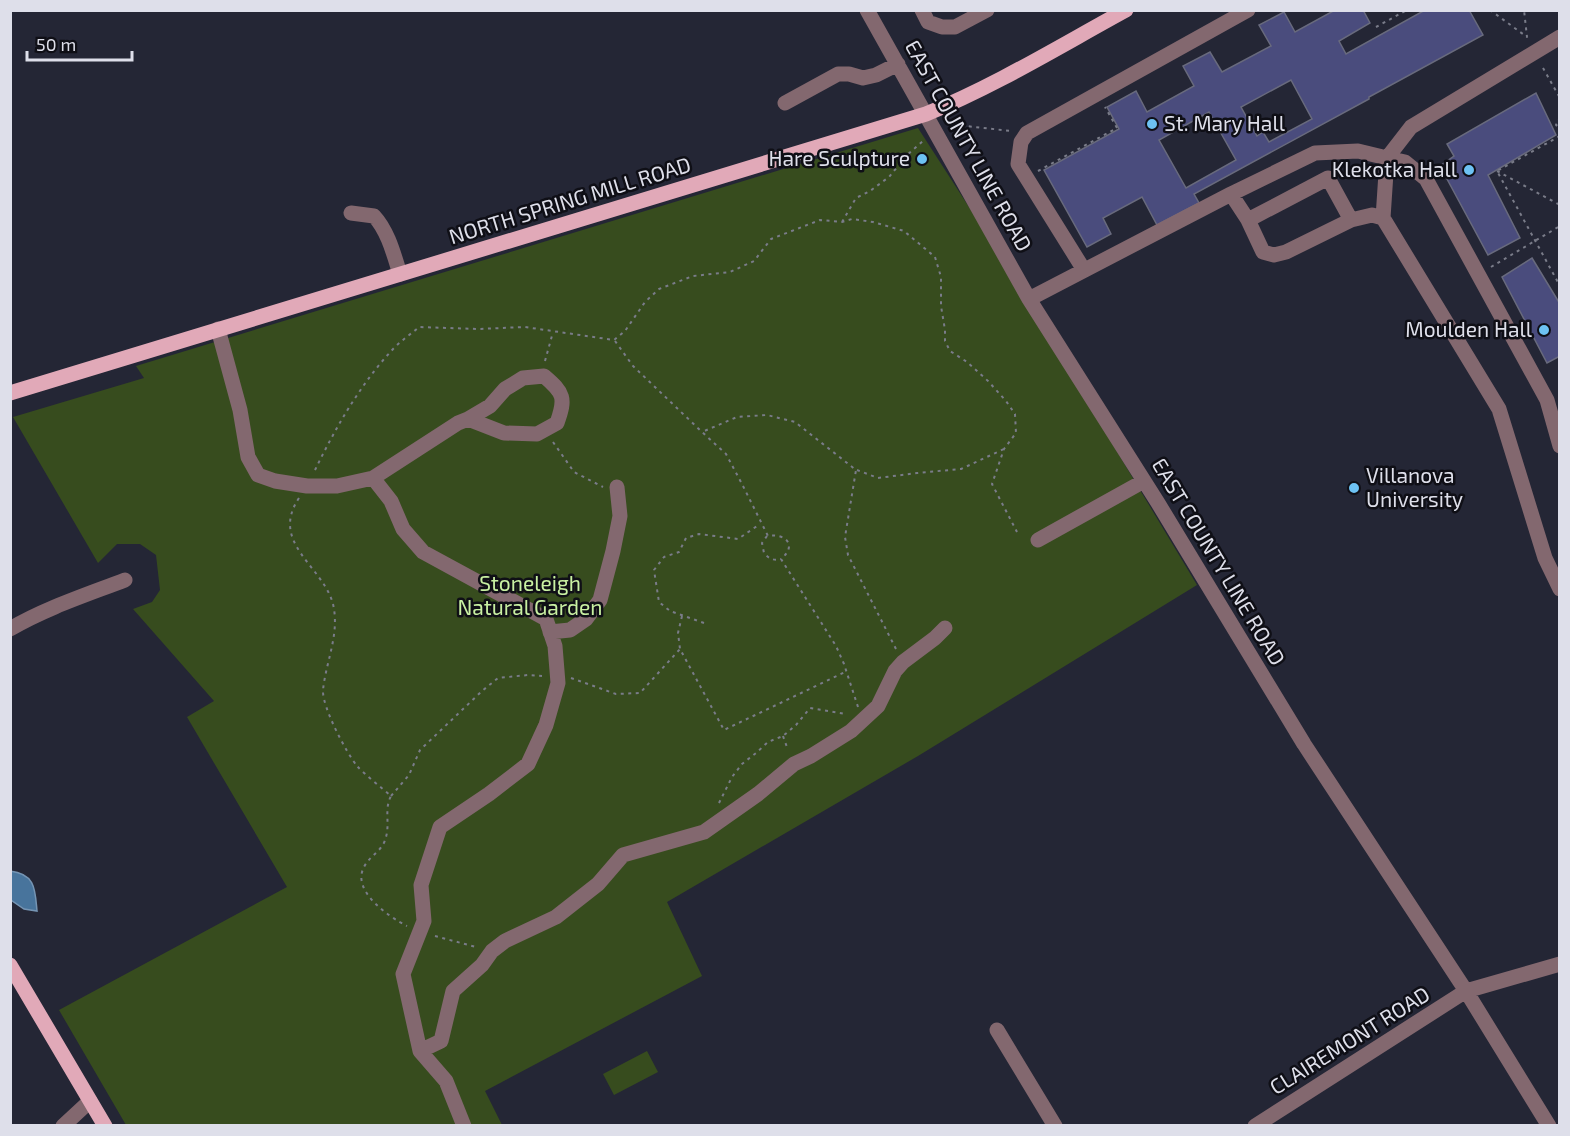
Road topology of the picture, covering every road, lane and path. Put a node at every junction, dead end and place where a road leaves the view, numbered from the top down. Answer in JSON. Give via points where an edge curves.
{"nodes":[{"id":1,"x":867,"y":10,"type":"edge"},
{"id":2,"x":922,"y":10,"type":"edge"},
{"id":3,"x":987,"y":10,"type":"edge"},
{"id":4,"x":1126,"y":10,"type":"edge"},
{"id":5,"x":1248,"y":10,"type":"edge"},
{"id":6,"x":1407,"y":10,"type":"edge"},
{"id":7,"x":1490,"y":10,"type":"edge"},
{"id":8,"x":1524,"y":10,"type":"edge"},
{"id":9,"x":1376,"y":27,"type":"dead end"},
{"id":10,"x":1560,"y":37,"type":"edge"},
{"id":11,"x":898,"y":64,"type":"junction"},
{"id":12,"x":1543,"y":68,"type":"dead end"},
{"id":13,"x":1098,"y":94,"type":"junction"},
{"id":14,"x":1560,"y":98,"type":"edge"},
{"id":15,"x":785,"y":103,"type":"dead end"},
{"id":16,"x":951,"y":104,"type":"junction"},
{"id":17,"x":926,"y":114,"type":"junction"},
{"id":18,"x":1560,"y":117,"type":"edge"},
{"id":19,"x":935,"y":130,"type":"junction"},
{"id":20,"x":1560,"y":130,"type":"edge"},
{"id":21,"x":1027,"y":133,"type":"junction"},
{"id":22,"x":1560,"y":136,"type":"edge"},
{"id":23,"x":1388,"y":158,"type":"junction"},
{"id":24,"x":1497,"y":171,"type":"junction"},
{"id":25,"x":1026,"y":178,"type":"junction"},
{"id":26,"x":1231,"y":194,"type":"junction"},
{"id":27,"x":1560,"y":205,"type":"edge"},
{"id":28,"x":351,"y":213,"type":"dead end"},
{"id":29,"x":1383,"y":218,"type":"junction"},
{"id":30,"x":1248,"y":220,"type":"junction"},
{"id":31,"x":1351,"y":220,"type":"junction"},
{"id":32,"x":842,"y":222,"type":"junction"},
{"id":33,"x":1560,"y":226,"type":"edge"},
{"id":34,"x":1534,"y":241,"type":"junction"},
{"id":35,"x":1084,"y":270,"type":"junction"},
{"id":36,"x":400,"y":274,"type":"junction"},
{"id":37,"x":1478,"y":274,"type":"junction"},
{"id":38,"x":1560,"y":286,"type":"edge"},
{"id":39,"x":1029,"y":299,"type":"junction"},
{"id":40,"x":218,"y":329,"type":"junction"},
{"id":41,"x":553,"y":332,"type":"junction"},
{"id":42,"x":614,"y":340,"type":"junction"},
{"id":43,"x":544,"y":376,"type":"junction"},
{"id":44,"x":10,"y":393,"type":"edge"},
{"id":45,"x":468,"y":419,"type":"junction"},
{"id":46,"x":548,"y":428,"type":"junction"},
{"id":47,"x":702,"y":432,"type":"junction"},
{"id":48,"x":1560,"y":446,"type":"edge"},
{"id":49,"x":1004,"y":449,"type":"junction"},
{"id":50,"x":856,"y":470,"type":"junction"},
{"id":51,"x":373,"y":478,"type":"junction"},
{"id":52,"x":1144,"y":481,"type":"junction"},
{"id":53,"x":307,"y":486,"type":"junction"},
{"id":54,"x":614,"y":489,"type":"joint"},
{"id":55,"x":761,"y":524,"type":"junction"},
{"id":56,"x":1017,"y":532,"type":"dead end"},
{"id":57,"x":768,"y":536,"type":"junction"},
{"id":58,"x":1038,"y":540,"type":"dead end"},
{"id":59,"x":781,"y":559,"type":"junction"},
{"id":60,"x":124,"y":580,"type":"dead end"},
{"id":61,"x":1560,"y":589,"type":"edge"},
{"id":62,"x":682,"y":616,"type":"junction"},
{"id":63,"x":704,"y":623,"type":"dead end"},
{"id":64,"x":10,"y":628,"type":"edge"},
{"id":65,"x":945,"y":628,"type":"dead end"},
{"id":66,"x":550,"y":632,"type":"junction"},
{"id":67,"x":680,"y":650,"type":"junction"},
{"id":68,"x":903,"y":662,"type":"junction"},
{"id":69,"x":847,"y":671,"type":"junction"},
{"id":70,"x":558,"y":677,"type":"junction"},
{"id":71,"x":861,"y":717,"type":"junction"},
{"id":72,"x":392,"y":796,"type":"junction"},
{"id":73,"x":718,"y":804,"type":"dead end"},
{"id":74,"x":420,"y":932,"type":"junction"},
{"id":75,"x":492,"y":951,"type":"junction"},
{"id":76,"x":1560,"y":964,"type":"edge"},
{"id":77,"x":10,"y":965,"type":"edge"},
{"id":78,"x":1466,"y":991,"type":"junction"},
{"id":79,"x":997,"y":1030,"type":"dead end"},
{"id":80,"x":420,"y":1052,"type":"junction"},
{"id":81,"x":90,"y":1101,"type":"junction"},
{"id":82,"x":63,"y":1125,"type":"edge"},
{"id":83,"x":105,"y":1125,"type":"edge"},
{"id":84,"x":464,"y":1125,"type":"edge"},
{"id":85,"x":1055,"y":1125,"type":"edge"},
{"id":86,"x":1255,"y":1125,"type":"edge"},
{"id":87,"x":1549,"y":1125,"type":"edge"}],
"edges":[{"from":1,"to":11,"type":"street","name":"EAST COUNTY LINE ROAD"},
{"from":2,"to":3,"type":"street","via":[[928,22],[955,27]]},
{"from":4,"to":16,"type":"main road","name":"NORTH SPRING MILL ROAD"},
{"from":5,"to":13,"type":"street"},
{"from":6,"to":9,"type":"path"},
{"from":7,"to":8,"type":"path","via":[[1527,37]]},
{"from":10,"to":23,"type":"street","via":[[1411,127]]},
{"from":11,"to":15,"type":"street","via":[[863,78],[838,74]]},
{"from":11,"to":17,"type":"street","name":"EAST COUNTY LINE ROAD"},
{"from":12,"to":14,"type":"path"},
{"from":13,"to":21,"type":"street"},
{"from":13,"to":25,"type":"path","via":[[1117,128]]},
{"from":16,"to":17,"type":"main road","name":"NORTH SPRING MILL ROAD"},
{"from":16,"to":21,"type":"path","via":[[966,126]]},
{"from":17,"to":19,"type":"street","name":"EAST COUNTY LINE ROAD"},
{"from":17,"to":36,"type":"main road","name":"NORTH SPRING MILL ROAD"},
{"from":18,"to":20,"type":"path","via":[[1556,125]]},
{"from":19,"to":32,"type":"path","via":[[889,177],[856,198]]},
{"from":19,"to":39,"type":"street","name":"EAST COUNTY LINE ROAD"},
{"from":21,"to":25,"type":"street","via":[[1017,164]]},
{"from":22,"to":24,"type":"path"},
{"from":23,"to":26,"type":"street","via":[[1358,151],[1315,153]]},
{"from":23,"to":29,"type":"street"},
{"from":23,"to":37,"type":"street","via":[[1405,162],[1426,179]]},
{"from":24,"to":27,"type":"path"},
{"from":24,"to":34,"type":"path"},
{"from":25,"to":35,"type":"street"},
{"from":26,"to":30,"type":"street"},
{"from":26,"to":35,"type":"street"},
{"from":28,"to":36,"type":"street","via":[[374,216],[380,223]]},
{"from":29,"to":31,"type":"street","via":[[1372,215]]},
{"from":29,"to":61,"type":"street","via":[[1499,409],[1545,558]]},
{"from":30,"to":31,"type":"street","via":[[1263,252],[1274,255]]},
{"from":30,"to":31,"type":"street","via":[[1328,178]]},
{"from":32,"to":42,"type":"path","via":[[820,220],[771,238],[754,261],[730,272],[693,276],[659,289]]},
{"from":32,"to":49,"type":"path","via":[[873,222],[903,231],[934,257],[941,277],[945,341],[950,351],[988,381],[1015,414],[1016,433]]},
{"from":33,"to":34,"type":"path"},
{"from":34,"to":37,"type":"path"},
{"from":34,"to":38,"type":"path"},
{"from":35,"to":39,"type":"street"},
{"from":36,"to":40,"type":"main road","name":"NORTH SPRING MILL ROAD"},
{"from":37,"to":48,"type":"street","via":[[1547,400]]},
{"from":39,"to":52,"type":"street","name":"EAST COUNTY LINE ROAD"},
{"from":40,"to":44,"type":"main road","name":"NORTH SPRING MILL ROAD"},
{"from":40,"to":53,"type":"street","via":[[248,457],[258,475]]},
{"from":41,"to":42,"type":"path"},
{"from":41,"to":43,"type":"path"},
{"from":41,"to":53,"type":"path","via":[[525,327],[419,327],[370,378],[330,440]]},
{"from":42,"to":47,"type":"path","via":[[633,366]]},
{"from":43,"to":45,"type":"street","via":[[523,378]]},
{"from":43,"to":46,"type":"street","via":[[559,388],[563,406],[557,423]]},
{"from":45,"to":46,"type":"street","via":[[504,433],[537,434]]},
{"from":45,"to":51,"type":"street"},
{"from":46,"to":54,"type":"path","via":[[574,472]]},
{"from":47,"to":50,"type":"path","via":[[737,417],[767,415],[795,422]]},
{"from":47,"to":55,"type":"path","via":[[726,454]]},
{"from":49,"to":50,"type":"path","via":[[961,470],[878,478]]},
{"from":49,"to":56,"type":"path","via":[[992,484]]},
{"from":50,"to":68,"type":"path","via":[[845,537],[848,555]]},
{"from":51,"to":53,"type":"street","via":[[337,486]]},
{"from":51,"to":66,"type":"street","via":[[391,501],[403,529],[423,552],[546,619]]},
{"from":52,"to":58,"type":"street"},
{"from":52,"to":78,"type":"street","name":"EAST COUNTY LINE ROAD","via":[[1304,744]]},
{"from":53,"to":72,"type":"path","via":[[296,502],[289,525],[296,548],[333,603],[335,628],[323,693],[333,725],[357,766]]},
{"from":54,"to":66,"type":"street","via":[[620,516],[600,600],[586,619],[570,630]]},
{"from":55,"to":57,"type":"path"},
{"from":55,"to":62,"type":"path","via":[[738,539],[699,534],[686,538],[679,552],[664,557],[654,570],[659,602]]},
{"from":57,"to":59,"type":"path","via":[[762,543],[764,553],[771,559]]},
{"from":57,"to":59,"type":"path","via":[[779,535],[789,543]]},
{"from":59,"to":69,"type":"path","via":[[836,646]]},
{"from":60,"to":64,"type":"street"},
{"from":62,"to":63,"type":"path"},
{"from":62,"to":67,"type":"path"},
{"from":65,"to":68,"type":"street"},
{"from":66,"to":70,"type":"street"},
{"from":67,"to":69,"type":"path","via":[[724,730]]},
{"from":67,"to":70,"type":"path","via":[[640,693],[616,694]]},
{"from":68,"to":71,"type":"street","via":[[878,706]]},
{"from":69,"to":71,"type":"path"},
{"from":70,"to":72,"type":"path","via":[[498,678],[420,750],[409,775]]},
{"from":70,"to":74,"type":"street","via":[[546,725],[528,764],[440,827],[421,885],[424,921]]},
{"from":71,"to":73,"type":"path","via":[[810,708],[783,736],[768,742],[742,764]]},
{"from":71,"to":75,"type":"street","via":[[851,731],[794,764],[704,832],[623,855],[598,884],[556,917]]},
{"from":72,"to":74,"type":"path","via":[[383,848],[363,868],[362,885],[374,903]]},
{"from":74,"to":75,"type":"path"},
{"from":74,"to":80,"type":"street","via":[[403,974]]},
{"from":75,"to":80,"type":"street","via":[[453,991],[441,1041]]},
{"from":76,"to":78,"type":"street","name":"CLAIREMONT ROAD"},
{"from":77,"to":81,"type":"main road"},
{"from":78,"to":86,"type":"street","name":"CLAIREMONT ROAD"},
{"from":78,"to":87,"type":"street","name":"EAST COUNTY LINE ROAD"},
{"from":79,"to":85,"type":"street"},
{"from":80,"to":84,"type":"street","via":[[446,1081]]},
{"from":81,"to":82,"type":"street"},
{"from":81,"to":83,"type":"main road"}]}
